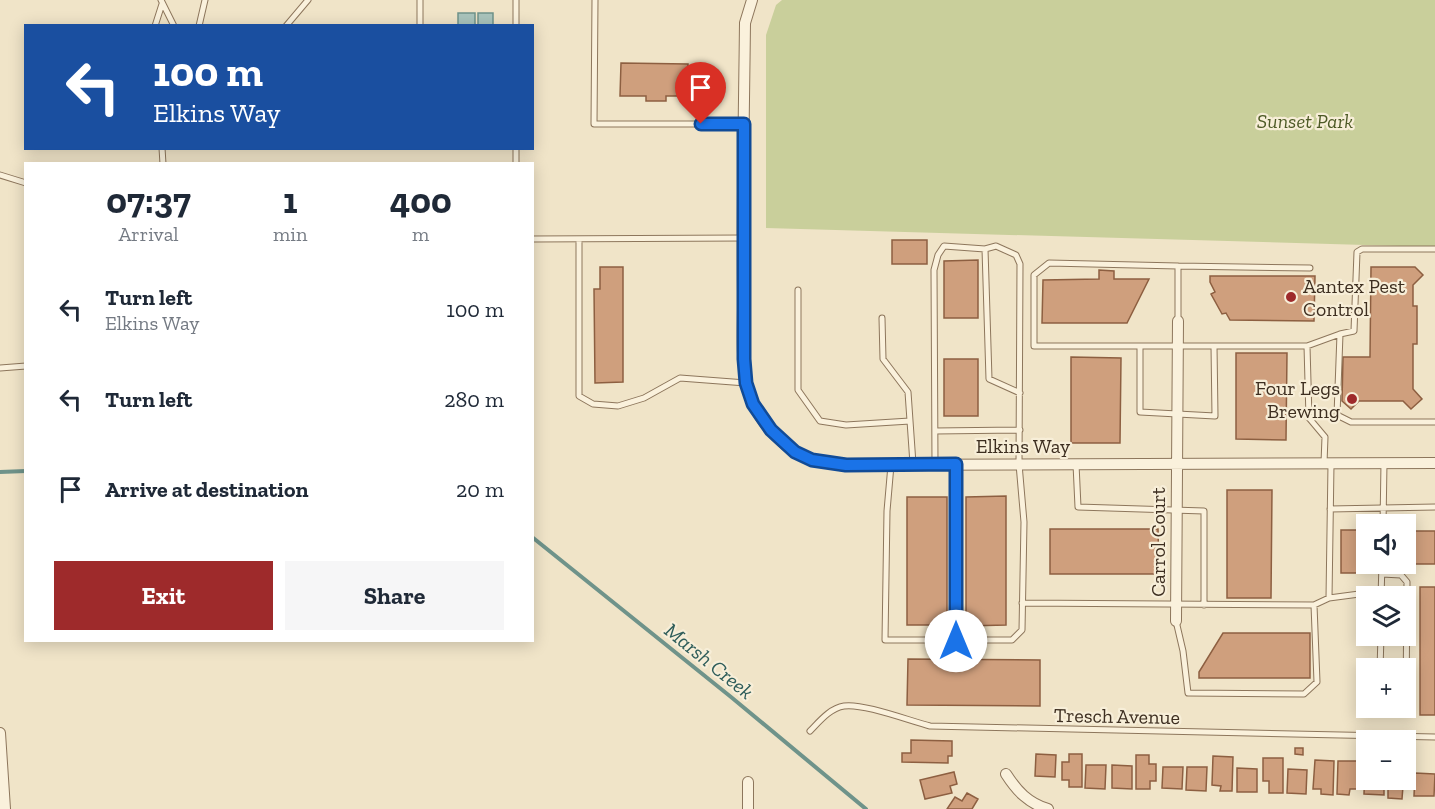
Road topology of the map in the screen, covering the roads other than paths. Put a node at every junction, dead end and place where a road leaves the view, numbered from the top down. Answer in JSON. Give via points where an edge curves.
{"nodes":[{"id":1,"x":205,"y":0,"type":"edge"},
{"id":2,"x":308,"y":0,"type":"edge"},
{"id":3,"x":420,"y":0,"type":"edge"},
{"id":4,"x":516,"y":0,"type":"edge"},
{"id":5,"x":595,"y":0,"type":"edge"},
{"id":6,"x":752,"y":0,"type":"edge"},
{"id":7,"x":162,"y":2,"type":"edge"},
{"id":8,"x":156,"y":24,"type":"edge"},
{"id":9,"x":173,"y":24,"type":"edge"},
{"id":10,"x":199,"y":24,"type":"edge"},
{"id":11,"x":288,"y":24,"type":"edge"},
{"id":12,"x":420,"y":24,"type":"edge"},
{"id":13,"x":516,"y":24,"type":"edge"},
{"id":14,"x":744,"y":124,"type":"junction"},
{"id":15,"x":0,"y":175,"type":"edge"},
{"id":16,"x":24,"y":182,"type":"edge"},
{"id":17,"x":743,"y":238,"type":"junction"},
{"id":18,"x":534,"y":239,"type":"edge"},
{"id":19,"x":579,"y":239,"type":"junction"},
{"id":20,"x":985,"y":249,"type":"junction"},
{"id":21,"x":1435,"y":249,"type":"edge"},
{"id":22,"x":1178,"y":266,"type":"junction"},
{"id":23,"x":1310,"y":268,"type":"dead end"},
{"id":24,"x":798,"y":290,"type":"dead end"},
{"id":25,"x":882,"y":318,"type":"dead end"},
{"id":26,"x":1178,"y":321,"type":"joint"},
{"id":27,"x":1340,"y":334,"type":"junction"},
{"id":28,"x":1140,"y":346,"type":"junction"},
{"id":29,"x":1178,"y":346,"type":"junction"},
{"id":30,"x":1214,"y":346,"type":"junction"},
{"id":31,"x":1307,"y":346,"type":"junction"},
{"id":32,"x":24,"y":366,"type":"edge"},
{"id":33,"x":0,"y":368,"type":"edge"},
{"id":34,"x":746,"y":383,"type":"junction"},
{"id":35,"x":1020,"y":393,"type":"junction"},
{"id":36,"x":1177,"y":415,"type":"junction"},
{"id":37,"x":910,"y":421,"type":"junction"},
{"id":38,"x":1435,"y":422,"type":"edge"},
{"id":39,"x":1020,"y":430,"type":"junction"},
{"id":40,"x":935,"y":431,"type":"junction"},
{"id":41,"x":1435,"y":463,"type":"edge"},
{"id":42,"x":913,"y":464,"type":"junction"},
{"id":43,"x":935,"y":464,"type":"junction"},
{"id":44,"x":956,"y":464,"type":"junction"},
{"id":45,"x":1019,"y":464,"type":"junction"},
{"id":46,"x":1076,"y":464,"type":"junction"},
{"id":47,"x":1176,"y":464,"type":"junction"},
{"id":48,"x":1328,"y":464,"type":"junction"},
{"id":49,"x":1384,"y":464,"type":"junction"},
{"id":50,"x":891,"y":465,"type":"junction"},
{"id":51,"x":1383,"y":507,"type":"junction"},
{"id":52,"x":1435,"y":507,"type":"edge"},
{"id":53,"x":1176,"y":509,"type":"junction"},
{"id":54,"x":1330,"y":509,"type":"junction"},
{"id":55,"x":1383,"y":514,"type":"edge"},
{"id":56,"x":1382,"y":574,"type":"joint"},
{"id":57,"x":1382,"y":586,"type":"edge"},
{"id":58,"x":1356,"y":596,"type":"edge"},
{"id":59,"x":1329,"y":598,"type":"junction"},
{"id":60,"x":1022,"y":603,"type":"junction"},
{"id":61,"x":1176,"y":604,"type":"junction"},
{"id":62,"x":1204,"y":604,"type":"junction"},
{"id":63,"x":1314,"y":605,"type":"junction"},
{"id":64,"x":1176,"y":621,"type":"joint"},
{"id":65,"x":956,"y":641,"type":"junction"},
{"id":66,"x":1406,"y":658,"type":"edge"},
{"id":67,"x":810,"y":731,"type":"dead end"},
{"id":68,"x":0,"y":733,"type":"edge"},
{"id":69,"x":1435,"y":737,"type":"edge"},
{"id":70,"x":1006,"y":774,"type":"dead end"},
{"id":71,"x":1,"y":776,"type":"edge"},
{"id":72,"x":748,"y":782,"type":"dead end"},
{"id":73,"x":5,"y":809,"type":"edge"},
{"id":74,"x":748,"y":809,"type":"edge"},
{"id":75,"x":1048,"y":809,"type":"edge"}],
"edges":[{"from":1,"to":10,"type":"lane"},
{"from":2,"to":11,"type":"lane"},
{"from":3,"to":12,"type":"lane"},
{"from":4,"to":13,"type":"lane"},
{"from":5,"to":14,"type":"lane","via":[[594,124]]},
{"from":6,"to":14,"type":"street","name":"Elkins Way","via":[[745,23]]},
{"from":7,"to":8,"type":"lane"},
{"from":7,"to":9,"type":"lane"},
{"from":14,"to":17,"type":"street","name":"Elkins Way"},
{"from":15,"to":16,"type":"lane"},
{"from":17,"to":19,"type":"lane"},
{"from":17,"to":34,"type":"street","name":"Elkins Way"},
{"from":18,"to":19,"type":"lane"},
{"from":19,"to":34,"type":"lane","via":[[579,396],[593,404],[618,406],[644,398],[680,378]]},
{"from":20,"to":35,"type":"lane","via":[[988,379]]},
{"from":20,"to":35,"type":"lane","via":[[996,246],[1016,255],[1020,264]]},
{"from":20,"to":40,"type":"lane","via":[[944,246],[938,255],[934,270]]},
{"from":21,"to":27,"type":"lane","via":[[1374,248],[1357,252],[1354,332]]},
{"from":22,"to":23,"type":"lane"},
{"from":22,"to":26,"type":"lane"},
{"from":22,"to":28,"type":"lane","via":[[1049,263],[1034,275],[1034,346]]},
{"from":24,"to":37,"type":"lane","via":[[798,390],[820,421],[846,425]]},
{"from":25,"to":37,"type":"lane","via":[[883,359],[908,392]]},
{"from":26,"to":29,"type":"street","name":"Carrol Court"},
{"from":27,"to":31,"type":"lane"},
{"from":27,"to":38,"type":"lane","via":[[1337,415],[1351,422]]},
{"from":28,"to":29,"type":"lane"},
{"from":28,"to":36,"type":"lane","via":[[1140,412]]},
{"from":29,"to":30,"type":"lane"},
{"from":29,"to":36,"type":"street","name":"Carrol Court"},
{"from":30,"to":31,"type":"lane"},
{"from":30,"to":36,"type":"lane","via":[[1215,416]]},
{"from":31,"to":48,"type":"lane","via":[[1309,418],[1325,437]]},
{"from":32,"to":33,"type":"lane"},
{"from":34,"to":50,"type":"street","name":"Elkins Way","via":[[753,404],[771,430],[795,452],[812,460],[834,463]]},
{"from":35,"to":39,"type":"lane"},
{"from":36,"to":47,"type":"street","name":"Carrol Court"},
{"from":37,"to":42,"type":"lane"},
{"from":39,"to":40,"type":"lane"},
{"from":39,"to":45,"type":"lane"},
{"from":40,"to":43,"type":"lane"},
{"from":41,"to":49,"type":"street","name":"Elkins Way"},
{"from":42,"to":43,"type":"street","name":"Elkins Way"},
{"from":42,"to":50,"type":"street","name":"Elkins Way"},
{"from":43,"to":44,"type":"street","name":"Elkins Way"},
{"from":44,"to":45,"type":"street","name":"Elkins Way"},
{"from":44,"to":65,"type":"lane"},
{"from":45,"to":46,"type":"street","name":"Elkins Way"},
{"from":45,"to":60,"type":"lane","via":[[1024,522]]},
{"from":46,"to":47,"type":"street","name":"Elkins Way"},
{"from":46,"to":53,"type":"lane","via":[[1078,507]]},
{"from":47,"to":48,"type":"street","name":"Elkins Way"},
{"from":47,"to":53,"type":"street","name":"Carrol Court"},
{"from":48,"to":49,"type":"street","name":"Elkins Way"},
{"from":48,"to":54,"type":"lane"},
{"from":49,"to":51,"type":"lane"},
{"from":50,"to":65,"type":"lane","via":[[885,640]]},
{"from":51,"to":52,"type":"lane"},
{"from":51,"to":54,"type":"lane"},
{"from":51,"to":55,"type":"lane"},
{"from":53,"to":61,"type":"street","name":"Carrol Court"},
{"from":53,"to":62,"type":"lane","via":[[1204,511]]},
{"from":54,"to":59,"type":"lane"},
{"from":56,"to":57,"type":"lane"},
{"from":56,"to":66,"type":"lane","via":[[1401,575],[1407,582]]},
{"from":58,"to":59,"type":"lane"},
{"from":59,"to":63,"type":"lane"},
{"from":60,"to":61,"type":"lane"},
{"from":60,"to":65,"type":"lane","via":[[1022,630],[1012,640]]},
{"from":61,"to":62,"type":"lane"},
{"from":61,"to":64,"type":"street","name":"Carrol Court"},
{"from":62,"to":63,"type":"lane"},
{"from":63,"to":64,"type":"lane","via":[[1317,682],[1304,694],[1188,693]]},
{"from":67,"to":69,"type":"lane","name":"Tresch Avenue","via":[[828,713],[843,706],[862,707],[930,726]]},
{"from":68,"to":71,"type":"street"},
{"from":70,"to":75,"type":"street","via":[[1025,798]]},
{"from":71,"to":73,"type":"street"},
{"from":72,"to":74,"type":"street"}]}
